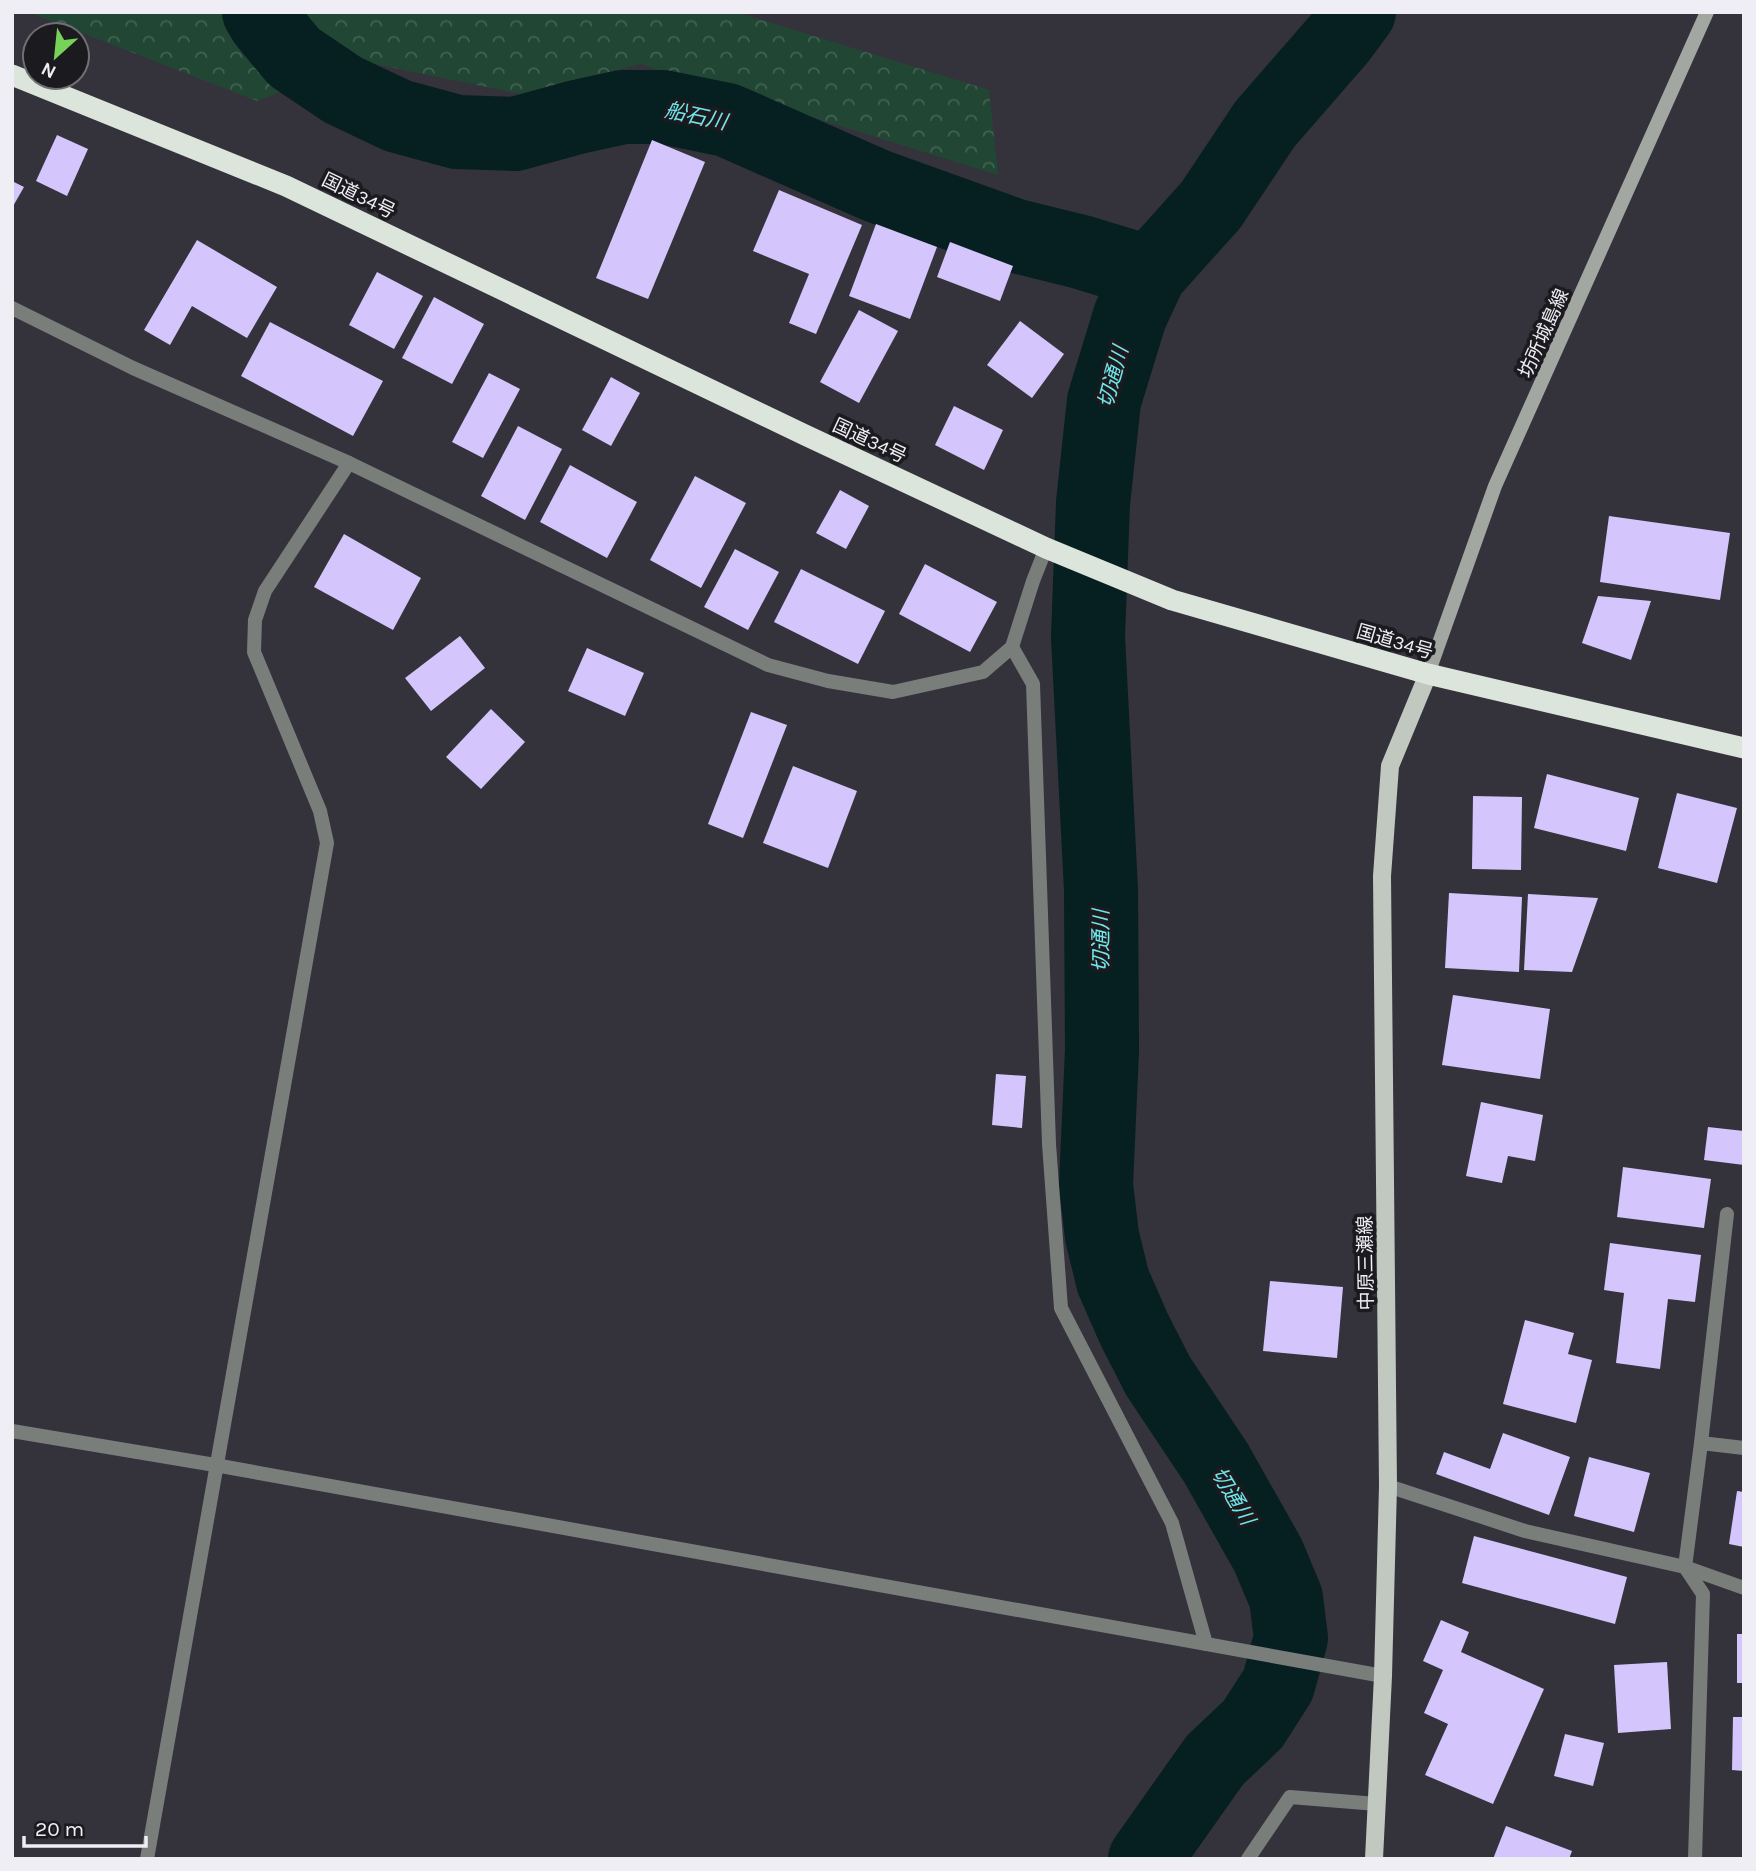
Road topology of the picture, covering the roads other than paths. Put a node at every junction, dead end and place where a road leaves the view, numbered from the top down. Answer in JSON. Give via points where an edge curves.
{"nodes":[{"id":1,"x":1707,"y":12,"type":"edge"},
{"id":2,"x":12,"y":75,"type":"edge"},
{"id":3,"x":12,"y":308,"type":"edge"},
{"id":4,"x":349,"y":463,"type":"junction"},
{"id":5,"x":1046,"y":548,"type":"junction"},
{"id":6,"x":1012,"y":647,"type":"junction"},
{"id":7,"x":1428,"y":674,"type":"junction"},
{"id":8,"x":1744,"y":748,"type":"edge"},
{"id":9,"x":1727,"y":1214,"type":"dead end"},
{"id":10,"x":12,"y":1432,"type":"edge"},
{"id":11,"x":1701,"y":1443,"type":"junction"},
{"id":12,"x":1744,"y":1448,"type":"edge"},
{"id":13,"x":215,"y":1465,"type":"junction"},
{"id":14,"x":1388,"y":1486,"type":"junction"},
{"id":15,"x":1685,"y":1567,"type":"junction"},
{"id":16,"x":1744,"y":1588,"type":"edge"},
{"id":17,"x":1206,"y":1644,"type":"junction"},
{"id":18,"x":1383,"y":1676,"type":"junction"},
{"id":19,"x":1377,"y":1804,"type":"junction"},
{"id":20,"x":147,"y":1859,"type":"edge"},
{"id":21,"x":1248,"y":1859,"type":"edge"},
{"id":22,"x":1374,"y":1859,"type":"edge"},
{"id":23,"x":1695,"y":1859,"type":"edge"}],
"edges":[{"from":1,"to":7,"type":"main road","name":"坊所城島線","via":[[1495,486]]},
{"from":2,"to":5,"type":"highway","name":"国道34号","via":[[286,186]]},
{"from":3,"to":4,"type":"street","via":[[133,368]]},
{"from":4,"to":6,"type":"street","via":[[768,665],[893,692],[983,672]]},
{"from":4,"to":13,"type":"street","via":[[265,591],[256,620],[254,652],[320,811],[327,843]]},
{"from":5,"to":6,"type":"street"},
{"from":5,"to":7,"type":"highway","name":"国道34号","via":[[1172,600]]},
{"from":6,"to":17,"type":"street","via":[[1033,684],[1049,1144],[1061,1308],[1172,1523]]},
{"from":7,"to":8,"type":"highway","name":"国道34号"},
{"from":7,"to":14,"type":"main road","name":"中原三瀬線","via":[[1390,766],[1382,876]]},
{"from":9,"to":11,"type":"street"},
{"from":10,"to":13,"type":"street"},
{"from":11,"to":12,"type":"street"},
{"from":11,"to":15,"type":"street"},
{"from":13,"to":17,"type":"street"},
{"from":13,"to":20,"type":"street"},
{"from":14,"to":15,"type":"street","via":[[1525,1531]]},
{"from":14,"to":18,"type":"main road","name":"中原三瀬線"},
{"from":15,"to":16,"type":"street"},
{"from":15,"to":23,"type":"street","via":[[1703,1594]]},
{"from":17,"to":18,"type":"street"},
{"from":18,"to":19,"type":"main road","name":"中原三瀬線"},
{"from":19,"to":21,"type":"street","via":[[1290,1797]]},
{"from":19,"to":22,"type":"main road","name":"中原三瀬線"}]}
